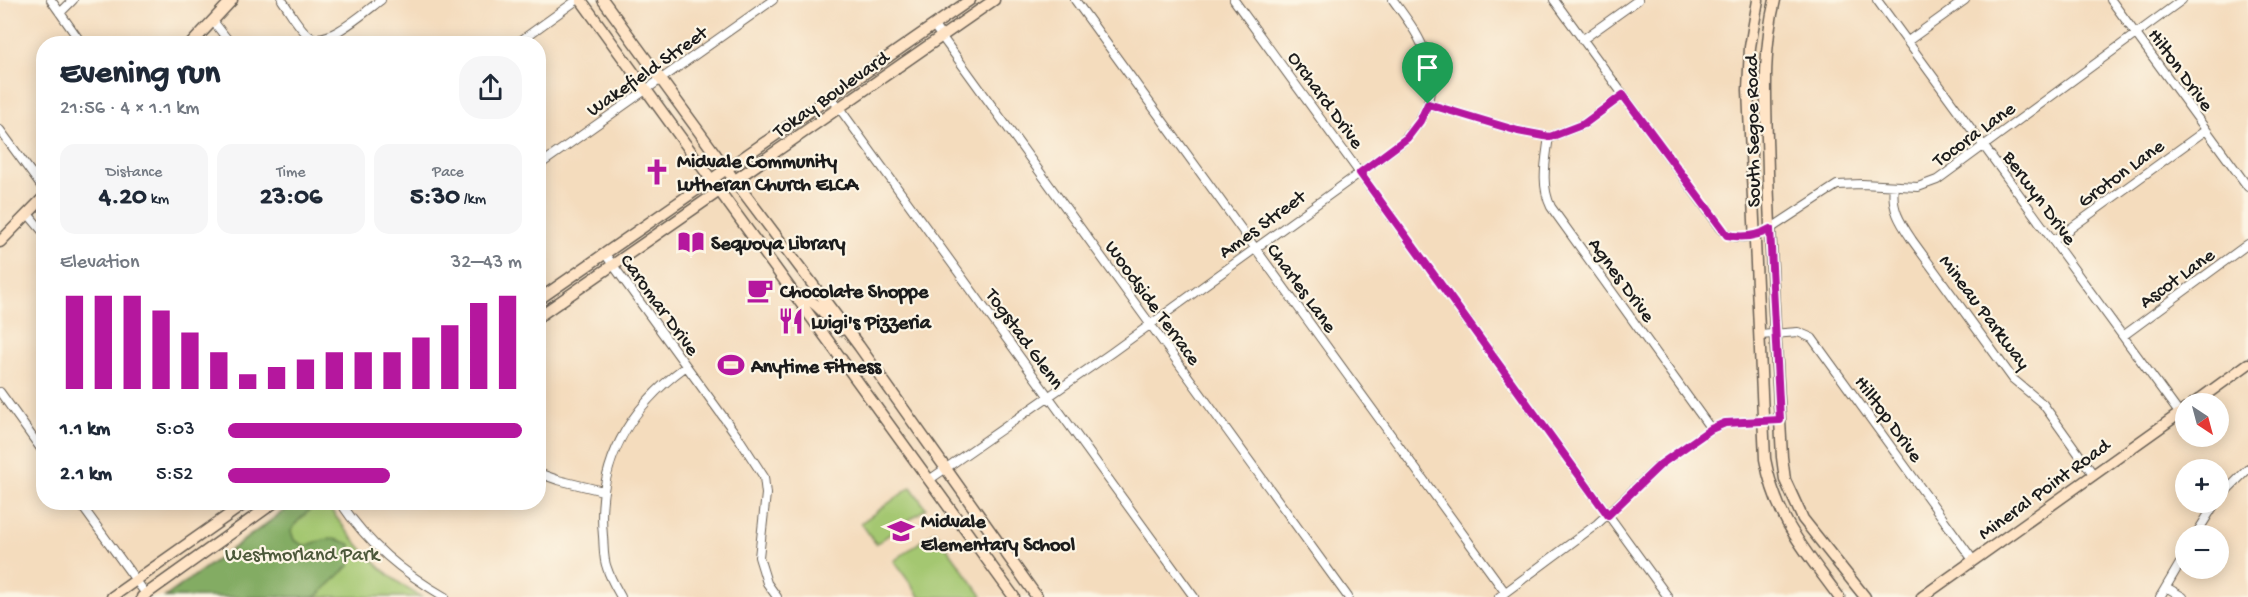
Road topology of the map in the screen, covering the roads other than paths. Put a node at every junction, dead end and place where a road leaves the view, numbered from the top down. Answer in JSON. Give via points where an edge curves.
{"nodes":[{"id":1,"x":51,"y":0,"type":"edge"},
{"id":2,"x":73,"y":0,"type":"edge"},
{"id":3,"x":232,"y":0,"type":"edge"},
{"id":4,"x":282,"y":0,"type":"edge"},
{"id":5,"x":381,"y":0,"type":"edge"},
{"id":6,"x":579,"y":0,"type":"edge"},
{"id":7,"x":603,"y":0,"type":"edge"},
{"id":8,"x":773,"y":0,"type":"edge"},
{"id":9,"x":970,"y":0,"type":"edge"},
{"id":10,"x":994,"y":0,"type":"edge"},
{"id":11,"x":1075,"y":0,"type":"edge"},
{"id":12,"x":1234,"y":0,"type":"edge"},
{"id":13,"x":1393,"y":0,"type":"edge"},
{"id":14,"x":1554,"y":0,"type":"edge"},
{"id":15,"x":1638,"y":0,"type":"edge"},
{"id":16,"x":1758,"y":0,"type":"edge"},
{"id":17,"x":1775,"y":0,"type":"edge"},
{"id":18,"x":1877,"y":0,"type":"edge"},
{"id":19,"x":1965,"y":0,"type":"edge"},
{"id":20,"x":2111,"y":0,"type":"edge"},
{"id":21,"x":2182,"y":0,"type":"edge"},
{"id":22,"x":60,"y":14,"type":"junction"},
{"id":23,"x":213,"y":21,"type":"junction"},
{"id":24,"x":934,"y":26,"type":"junction"},
{"id":25,"x":2136,"y":34,"type":"junction"},
{"id":26,"x":76,"y":36,"type":"edge"},
{"id":27,"x":199,"y":36,"type":"edge"},
{"id":28,"x":225,"y":36,"type":"edge"},
{"id":29,"x":309,"y":36,"type":"edge"},
{"id":30,"x":329,"y":36,"type":"edge"},
{"id":31,"x":527,"y":36,"type":"edge"},
{"id":32,"x":942,"y":37,"type":"junction"},
{"id":33,"x":1582,"y":40,"type":"junction"},
{"id":34,"x":1908,"y":41,"type":"junction"},
{"id":35,"x":662,"y":80,"type":"junction"},
{"id":36,"x":646,"y":90,"type":"junction"},
{"id":37,"x":1623,"y":95,"type":"junction"},
{"id":38,"x":832,"y":98,"type":"junction"},
{"id":39,"x":1428,"y":104,"type":"junction"},
{"id":40,"x":840,"y":109,"type":"junction"},
{"id":41,"x":0,"y":130,"type":"edge"},
{"id":42,"x":2206,"y":130,"type":"junction"},
{"id":43,"x":1549,"y":136,"type":"junction"},
{"id":44,"x":1983,"y":146,"type":"junction"},
{"id":45,"x":546,"y":160,"type":"edge"},
{"id":46,"x":727,"y":170,"type":"junction"},
{"id":47,"x":1360,"y":173,"type":"junction"},
{"id":48,"x":36,"y":179,"type":"edge"},
{"id":49,"x":710,"y":181,"type":"junction"},
{"id":50,"x":735,"y":181,"type":"junction"},
{"id":51,"x":1894,"y":186,"type":"junction"},
{"id":52,"x":2248,"y":187,"type":"edge"},
{"id":53,"x":718,"y":192,"type":"junction"},
{"id":54,"x":36,"y":206,"type":"edge"},
{"id":55,"x":28,"y":214,"type":"junction"},
{"id":56,"x":36,"y":224,"type":"edge"},
{"id":57,"x":1762,"y":233,"type":"junction"},
{"id":58,"x":2053,"y":241,"type":"junction"},
{"id":59,"x":0,"y":242,"type":"edge"},
{"id":60,"x":2248,"y":244,"type":"edge"},
{"id":61,"x":1255,"y":248,"type":"junction"},
{"id":62,"x":605,"y":254,"type":"junction"},
{"id":63,"x":612,"y":264,"type":"junction"},
{"id":64,"x":546,"y":295,"type":"edge"},
{"id":65,"x":795,"y":295,"type":"junction"},
{"id":66,"x":546,"y":311,"type":"edge"},
{"id":67,"x":1150,"y":325,"type":"junction"},
{"id":68,"x":1760,"y":335,"type":"junction"},
{"id":69,"x":1776,"y":335,"type":"junction"},
{"id":70,"x":2123,"y":336,"type":"junction"},
{"id":71,"x":859,"y":346,"type":"junction"},
{"id":72,"x":2248,"y":364,"type":"edge"},
{"id":73,"x":686,"y":367,"type":"junction"},
{"id":74,"x":0,"y":392,"type":"edge"},
{"id":75,"x":2208,"y":393,"type":"edge"},
{"id":76,"x":1048,"y":396,"type":"junction"},
{"id":77,"x":2175,"y":402,"type":"edge"},
{"id":78,"x":2175,"y":416,"type":"edge"},
{"id":79,"x":1780,"y":420,"type":"junction"},
{"id":80,"x":1764,"y":421,"type":"junction"},
{"id":81,"x":1711,"y":429,"type":"junction"},
{"id":82,"x":36,"y":442,"type":"edge"},
{"id":83,"x":945,"y":469,"type":"junction"},
{"id":84,"x":2248,"y":469,"type":"edge"},
{"id":85,"x":2093,"y":474,"type":"junction"},
{"id":86,"x":546,"y":476,"type":"edge"},
{"id":87,"x":929,"y":480,"type":"junction"},
{"id":88,"x":2229,"y":488,"type":"edge"},
{"id":89,"x":603,"y":491,"type":"junction"},
{"id":90,"x":86,"y":510,"type":"edge"},
{"id":91,"x":234,"y":510,"type":"edge"},
{"id":92,"x":245,"y":510,"type":"edge"},
{"id":93,"x":263,"y":510,"type":"edge"},
{"id":94,"x":346,"y":510,"type":"edge"},
{"id":95,"x":1608,"y":515,"type":"junction"},
{"id":96,"x":250,"y":520,"type":"junction"},
{"id":97,"x":1973,"y":560,"type":"junction"},
{"id":98,"x":2175,"y":572,"type":"edge"},
{"id":99,"x":136,"y":580,"type":"junction"},
{"id":100,"x":2166,"y":587,"type":"junction"},
{"id":101,"x":1502,"y":595,"type":"edge"},
{"id":102,"x":144,"y":596,"type":"edge"},
{"id":103,"x":112,"y":597,"type":"edge"},
{"id":104,"x":445,"y":597,"type":"edge"},
{"id":105,"x":621,"y":597,"type":"edge"},
{"id":106,"x":777,"y":597,"type":"edge"},
{"id":107,"x":1014,"y":597,"type":"edge"},
{"id":108,"x":1037,"y":597,"type":"edge"},
{"id":109,"x":1194,"y":597,"type":"edge"},
{"id":110,"x":1348,"y":597,"type":"edge"},
{"id":111,"x":1668,"y":597,"type":"edge"},
{"id":112,"x":1839,"y":597,"type":"edge"},
{"id":113,"x":1865,"y":597,"type":"edge"},
{"id":114,"x":1922,"y":597,"type":"edge"},
{"id":115,"x":2160,"y":597,"type":"edge"},
{"id":116,"x":2183,"y":597,"type":"edge"}],
"edges":[{"from":1,"to":22,"type":"street"},
{"from":2,"to":22,"type":"street"},
{"from":3,"to":23,"type":"street"},
{"from":4,"to":29,"type":"street"},
{"from":5,"to":30,"type":"street"},
{"from":6,"to":31,"type":"street"},
{"from":6,"to":36,"type":"street"},
{"from":7,"to":35,"type":"street"},
{"from":8,"to":35,"type":"street","name":"Wakefield Street"},
{"from":9,"to":24,"type":"street","name":"Tokay Boulevard"},
{"from":10,"to":32,"type":"street","name":"Tokay Boulevard"},
{"from":11,"to":61,"type":"street","name":"Charles Lane"},
{"from":12,"to":47,"type":"street","name":"Orchard Drive"},
{"from":13,"to":39,"type":"street","via":[[1424,48],[1430,66]]},
{"from":14,"to":33,"type":"street"},
{"from":15,"to":33,"type":"street"},
{"from":16,"to":57,"type":"street","name":"South Segoe Road","via":[[1748,90]]},
{"from":17,"to":57,"type":"street","name":"South Segoe Road","via":[[1768,41]]},
{"from":18,"to":34,"type":"street","name":"Berwyn Drive"},
{"from":19,"to":34,"type":"street"},
{"from":20,"to":25,"type":"street","name":"Hilton Drive"},
{"from":21,"to":25,"type":"street","name":"Tocora Lane"},
{"from":22,"to":26,"type":"street"},
{"from":23,"to":27,"type":"street"},
{"from":23,"to":28,"type":"street"},
{"from":24,"to":32,"type":"street","name":"Woodside Terrace"},
{"from":24,"to":38,"type":"street","name":"Tokay Boulevard"},
{"from":25,"to":42,"type":"street","name":"Hilton Drive"},
{"from":25,"to":44,"type":"street","name":"Tocora Lane"},
{"from":32,"to":40,"type":"street","name":"Tokay Boulevard"},
{"from":32,"to":67,"type":"street","name":"Woodside Terrace"},
{"from":33,"to":37,"type":"street"},
{"from":34,"to":44,"type":"street","name":"Berwyn Drive"},
{"from":35,"to":36,"type":"street","name":"Wakefield Street"},
{"from":35,"to":46,"type":"street"},
{"from":36,"to":45,"type":"street","name":"Wakefield Street"},
{"from":36,"to":49,"type":"street"},
{"from":37,"to":43,"type":"street","via":[[1584,124]]},
{"from":37,"to":57,"type":"street","via":[[1727,235]]},
{"from":38,"to":40,"type":"street","name":"Togstad Glenn"},
{"from":38,"to":46,"type":"street","name":"Tokay Boulevard"},
{"from":39,"to":43,"type":"street","via":[[1518,131]]},
{"from":39,"to":47,"type":"street","name":"Ames Street","via":[[1407,138]]},
{"from":40,"to":50,"type":"street","name":"Tokay Boulevard"},
{"from":40,"to":76,"type":"street","name":"Togstad Glenn"},
{"from":41,"to":48,"type":"street"},
{"from":42,"to":52,"type":"street","name":"Hilton Drive"},
{"from":42,"to":58,"type":"street","name":"Groton Lane"},
{"from":43,"to":81,"type":"street","name":"Agnes Drive","via":[[1545,178],[1551,207]]},
{"from":44,"to":51,"type":"street","name":"Tocora Lane","via":[[1937,180],[1918,187]]},
{"from":44,"to":58,"type":"street","name":"Berwyn Drive"},
{"from":46,"to":49,"type":"street","name":"Tokay Boulevard"},
{"from":46,"to":50,"type":"street"},
{"from":47,"to":61,"type":"street","name":"Ames Street"},
{"from":47,"to":95,"type":"street","name":"Orchard Drive"},
{"from":49,"to":53,"type":"street"},
{"from":49,"to":62,"type":"street","name":"Tokay Boulevard"},
{"from":50,"to":53,"type":"street","name":"Tokay Boulevard"},
{"from":50,"to":71,"type":"street"},
{"from":51,"to":57,"type":"street","name":"Tocora Lane","via":[[1837,185]]},
{"from":51,"to":85,"type":"street","name":"Mineau Parkway","via":[[1892,199],[1897,217],[1912,240],[2013,379],[2043,404]]},
{"from":53,"to":63,"type":"street","name":"Tokay Boulevard"},
{"from":53,"to":65,"type":"street"},
{"from":54,"to":55,"type":"street"},
{"from":55,"to":56,"type":"street"},
{"from":55,"to":59,"type":"street"},
{"from":57,"to":68,"type":"street","name":"South Segoe Road"},
{"from":57,"to":69,"type":"street","name":"South Segoe Road"},
{"from":58,"to":70,"type":"street","name":"Berwyn Drive"},
{"from":60,"to":70,"type":"street","name":"Ascot Lane"},
{"from":61,"to":67,"type":"street","name":"Ames Street"},
{"from":61,"to":101,"type":"street","name":"Charles Lane"},
{"from":62,"to":63,"type":"street","name":"Caromar Drive"},
{"from":62,"to":64,"type":"street","name":"Tokay Boulevard"},
{"from":63,"to":66,"type":"street","name":"Tokay Boulevard"},
{"from":63,"to":73,"type":"street","name":"Caromar Drive"},
{"from":65,"to":71,"type":"street","via":[[803,295]]},
{"from":65,"to":87,"type":"street"},
{"from":67,"to":76,"type":"street","name":"Ames Street"},
{"from":67,"to":110,"type":"street","name":"Woodside Terrace"},
{"from":68,"to":69,"type":"street","name":"Hilltop Drive"},
{"from":68,"to":80,"type":"street","name":"South Segoe Road"},
{"from":69,"to":79,"type":"street","name":"South Segoe Road"},
{"from":69,"to":97,"type":"street","name":"Hilltop Drive","via":[[1798,332],[1812,338]]},
{"from":70,"to":77,"type":"street","name":"Berwyn Drive"},
{"from":71,"to":83,"type":"street"},
{"from":72,"to":75,"type":"street"},
{"from":73,"to":89,"type":"street","via":[[635,414],[618,444]]},
{"from":73,"to":106,"type":"street","name":"Caromar Drive","via":[[764,477],[766,494],[759,557],[767,583]]},
{"from":74,"to":82,"type":"street"},
{"from":76,"to":83,"type":"street","name":"Ames Street"},
{"from":76,"to":109,"type":"street","name":"Togstad Glenn"},
{"from":78,"to":85,"type":"street","name":"Mineral Point Road"},
{"from":79,"to":80,"type":"street"},
{"from":79,"to":113,"type":"street","name":"South Segoe Road","via":[[1785,480],[1792,498],[1803,519]]},
{"from":80,"to":81,"type":"street","via":[[1725,423]]},
{"from":80,"to":112,"type":"street","name":"South Segoe Road","via":[[1765,459],[1779,509]]},
{"from":81,"to":95,"type":"street","via":[[1661,464]]},
{"from":83,"to":87,"type":"street","name":"Ames Street"},
{"from":83,"to":108,"type":"street"},
{"from":84,"to":88,"type":"street"},
{"from":85,"to":97,"type":"street","name":"Mineral Point Road"},
{"from":86,"to":89,"type":"street"},
{"from":87,"to":107,"type":"street"},
{"from":89,"to":105,"type":"street","via":[[604,557]]},
{"from":90,"to":99,"type":"street"},
{"from":91,"to":99,"type":"street"},
{"from":92,"to":96,"type":"street"},
{"from":93,"to":96,"type":"street"},
{"from":94,"to":104,"type":"street","via":[[382,554]]},
{"from":95,"to":101,"type":"street"},
{"from":95,"to":111,"type":"street","name":"Orchard Drive"},
{"from":96,"to":102,"type":"street"},
{"from":97,"to":114,"type":"street","name":"Mineral Point Road"},
{"from":98,"to":100,"type":"street"},
{"from":99,"to":102,"type":"street"},
{"from":99,"to":103,"type":"street"},
{"from":100,"to":115,"type":"street"},
{"from":100,"to":116,"type":"street"}]}
